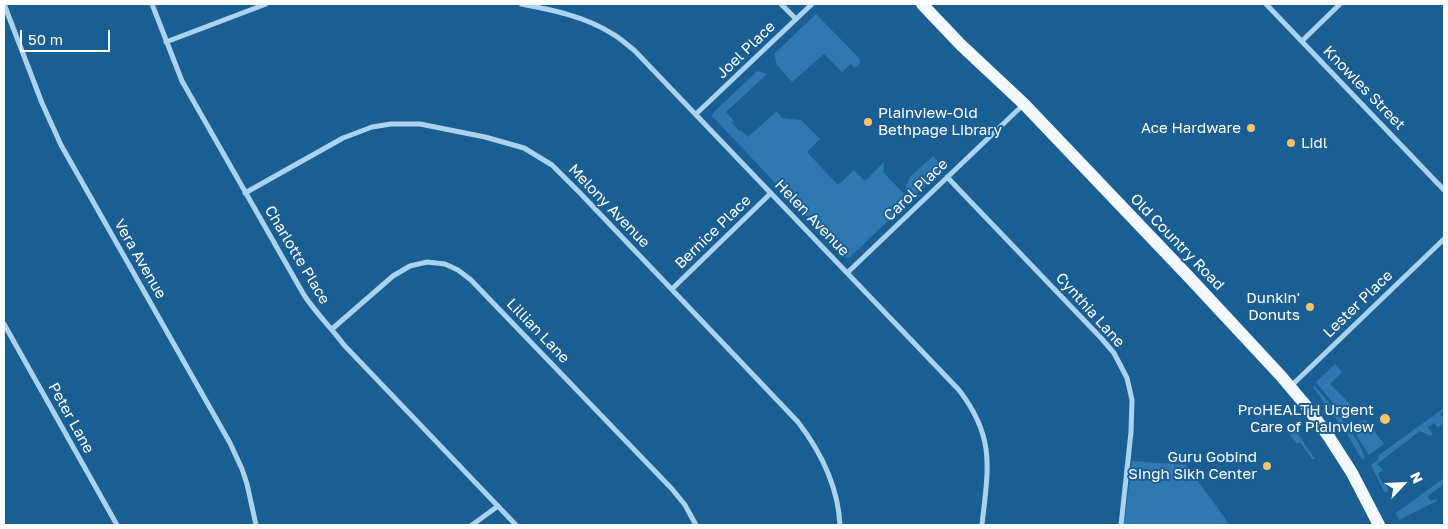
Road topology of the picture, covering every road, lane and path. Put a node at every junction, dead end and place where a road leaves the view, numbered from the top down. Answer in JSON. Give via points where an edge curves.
{"nodes":[{"id":1,"x":4,"y":4,"type":"edge"},
{"id":2,"x":152,"y":4,"type":"edge"},
{"id":3,"x":266,"y":4,"type":"edge"},
{"id":4,"x":521,"y":4,"type":"edge"},
{"id":5,"x":781,"y":4,"type":"edge"},
{"id":6,"x":812,"y":4,"type":"edge"},
{"id":7,"x":922,"y":4,"type":"edge"},
{"id":8,"x":1266,"y":4,"type":"edge"},
{"id":9,"x":1340,"y":4,"type":"edge"},
{"id":10,"x":796,"y":19,"type":"junction"},
{"id":11,"x":1302,"y":41,"type":"junction"},
{"id":12,"x":166,"y":42,"type":"junction"},
{"id":13,"x":1024,"y":104,"type":"junction"},
{"id":14,"x":696,"y":114,"type":"junction"},
{"id":15,"x":947,"y":177,"type":"junction"},
{"id":16,"x":1444,"y":190,"type":"edge"},
{"id":17,"x":245,"y":193,"type":"junction"},
{"id":18,"x":771,"y":193,"type":"junction"},
{"id":19,"x":1444,"y":239,"type":"edge"},
{"id":20,"x":847,"y":273,"type":"junction"},
{"id":21,"x":672,"y":289,"type":"junction"},
{"id":22,"x":4,"y":324,"type":"edge"},
{"id":23,"x":332,"y":329,"type":"junction"},
{"id":24,"x":1290,"y":387,"type":"junction"},
{"id":25,"x":498,"y":506,"type":"junction"},
{"id":26,"x":117,"y":525,"type":"edge"},
{"id":27,"x":256,"y":525,"type":"edge"},
{"id":28,"x":472,"y":525,"type":"edge"},
{"id":29,"x":516,"y":525,"type":"edge"},
{"id":30,"x":696,"y":525,"type":"edge"},
{"id":31,"x":840,"y":525,"type":"edge"},
{"id":32,"x":982,"y":525,"type":"edge"},
{"id":33,"x":1121,"y":525,"type":"edge"},
{"id":34,"x":1379,"y":525,"type":"edge"}],
"edges":[{"from":1,"to":27,"type":"street","name":"Vera Avenue","via":[[61,146],[234,452],[247,484]]},
{"from":2,"to":12,"type":"street","name":"Charlotte Place"},
{"from":3,"to":12,"type":"street"},
{"from":4,"to":14,"type":"street","name":"Helen Avenue","via":[[567,14],[613,33],[634,50]]},
{"from":5,"to":10,"type":"street"},
{"from":6,"to":10,"type":"street","name":"Joel Place"},
{"from":7,"to":13,"type":"main road","name":"Old Country Road"},
{"from":8,"to":11,"type":"street","name":"Knowles Street"},
{"from":9,"to":11,"type":"street"},
{"from":10,"to":14,"type":"street","name":"Joel Place"},
{"from":11,"to":16,"type":"street","name":"Knowles Street"},
{"from":12,"to":17,"type":"street","name":"Charlotte Place","via":[[182,81]]},
{"from":13,"to":15,"type":"street","name":"Carol Place"},
{"from":13,"to":24,"type":"main road","name":"Old Country Road"},
{"from":14,"to":18,"type":"street","name":"Helen Avenue"},
{"from":15,"to":20,"type":"street","name":"Carol Place"},
{"from":15,"to":33,"type":"street","name":"Cynthia Lane","via":[[1102,339],[1114,353],[1127,378],[1132,400],[1131,432]]},
{"from":17,"to":21,"type":"street","name":"Melony Avenue","via":[[343,138],[372,127],[420,124],[485,137],[524,148],[552,165]]},
{"from":17,"to":23,"type":"street","name":"Charlotte Place","via":[[304,295]]},
{"from":18,"to":20,"type":"street","name":"Helen Avenue"},
{"from":18,"to":21,"type":"street","name":"Bernice Place"},
{"from":19,"to":24,"type":"street","name":"Lester Place"},
{"from":20,"to":32,"type":"street","name":"Helen Avenue","via":[[970,404],[982,428],[987,450]]},
{"from":21,"to":31,"type":"street","name":"Melony Avenue","via":[[808,435],[831,480]]},
{"from":22,"to":26,"type":"street","name":"Peter Lane"},
{"from":23,"to":25,"type":"street","name":"Charlotte Place"},
{"from":23,"to":30,"type":"street","name":"Lillian Lane","via":[[393,276],[410,266],[428,262],[458,270],[666,482]]},
{"from":24,"to":34,"type":"main road","name":"Old Country Road","via":[[1352,473]]},
{"from":25,"to":28,"type":"street"},
{"from":25,"to":29,"type":"street","name":"Charlotte Place"}]}
